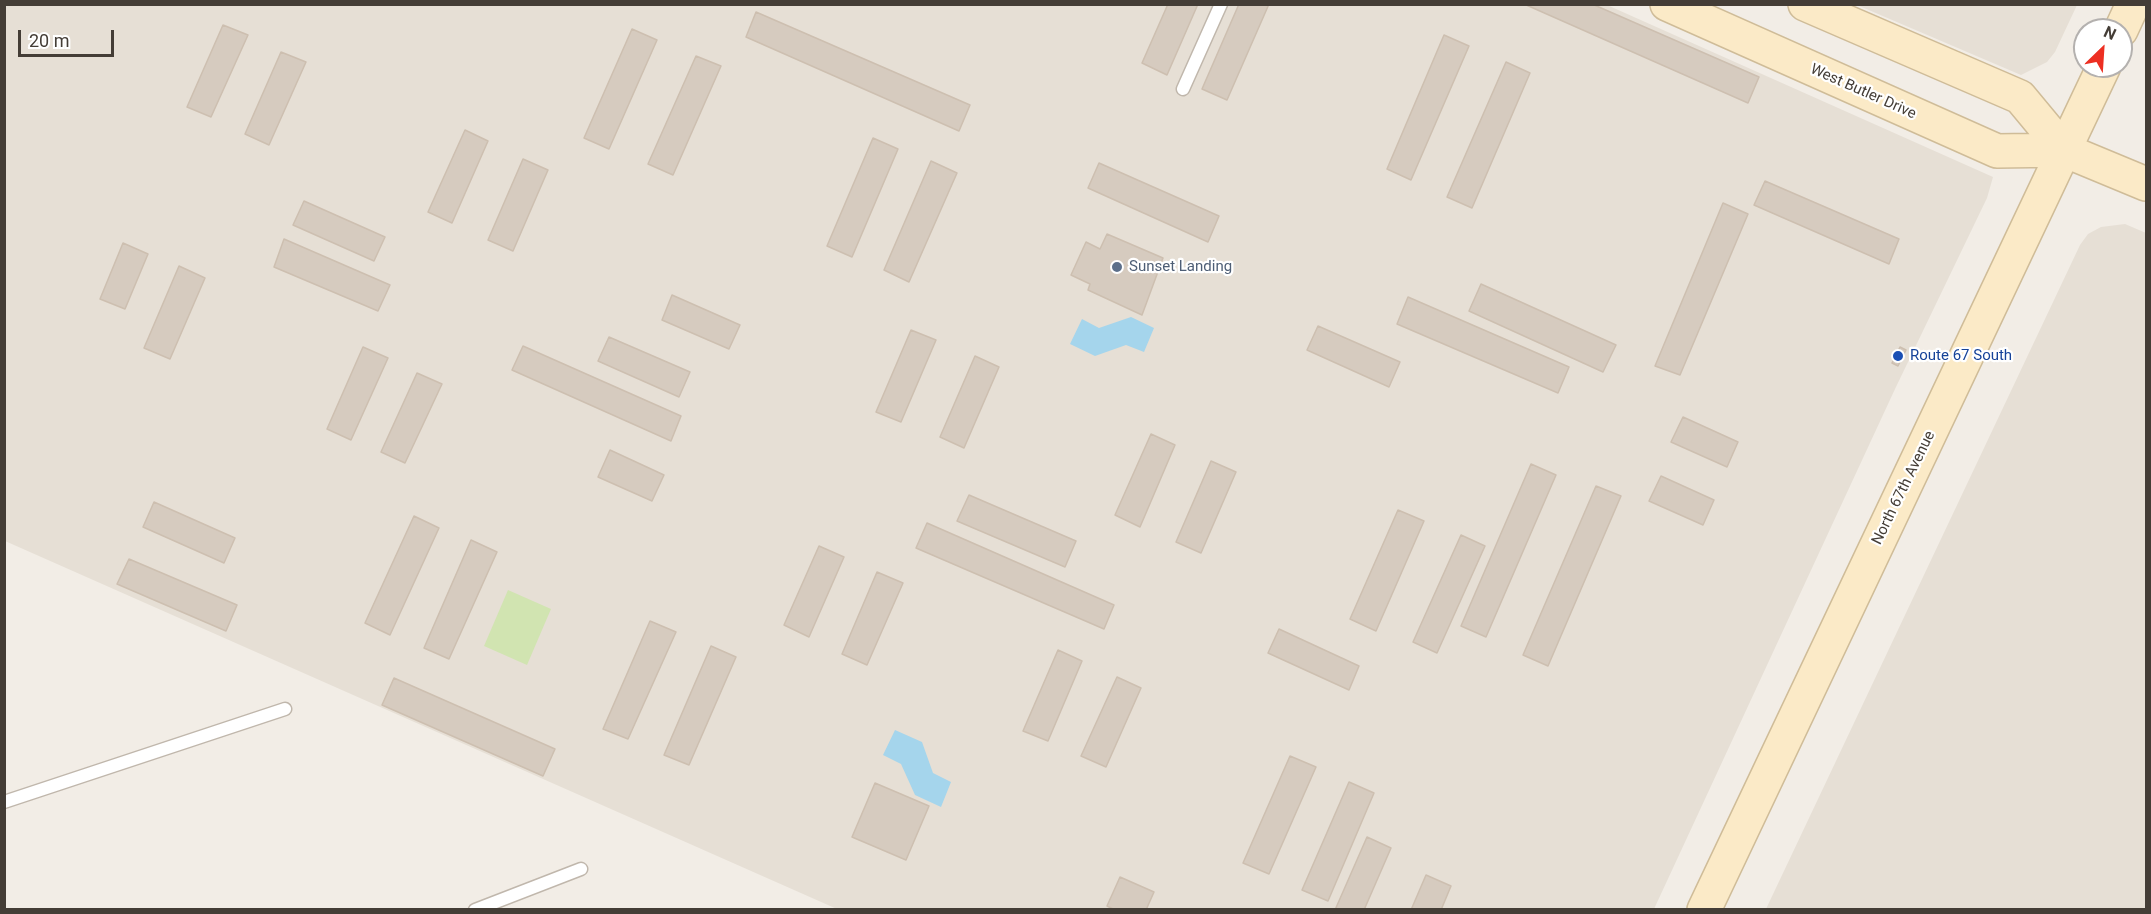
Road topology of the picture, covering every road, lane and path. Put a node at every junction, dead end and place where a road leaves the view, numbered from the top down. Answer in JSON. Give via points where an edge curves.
{"nodes":[{"id":1,"x":1221,"y":4,"type":"edge"},
{"id":2,"x":1667,"y":4,"type":"edge"},
{"id":3,"x":1805,"y":4,"type":"edge"},
{"id":4,"x":2133,"y":4,"type":"edge"},
{"id":5,"x":2127,"y":18,"type":"edge"},
{"id":6,"x":2098,"y":78,"type":"edge"},
{"id":7,"x":1183,"y":89,"type":"dead end"},
{"id":8,"x":2064,"y":150,"type":"junction"},
{"id":9,"x":2146,"y":184,"type":"edge"},
{"id":10,"x":285,"y":709,"type":"dead end"},
{"id":11,"x":4,"y":802,"type":"edge"},
{"id":12,"x":581,"y":869,"type":"dead end"},
{"id":13,"x":475,"y":909,"type":"edge"},
{"id":14,"x":1704,"y":909,"type":"edge"}],
"edges":[{"from":1,"to":7,"type":"lane"},
{"from":2,"to":8,"type":"main road","name":"West Butler Drive","via":[[1997,151]]},
{"from":3,"to":8,"type":"main road","name":"West Butler Drive","via":[[2020,96]]},
{"from":4,"to":5,"type":"main road"},
{"from":6,"to":8,"type":"main road","name":"North 67th Avenue"},
{"from":8,"to":9,"type":"main road","name":"West Butler Drive"},
{"from":8,"to":14,"type":"main road","name":"North 67th Avenue"},
{"from":10,"to":11,"type":"lane"},
{"from":12,"to":13,"type":"lane"}]}
